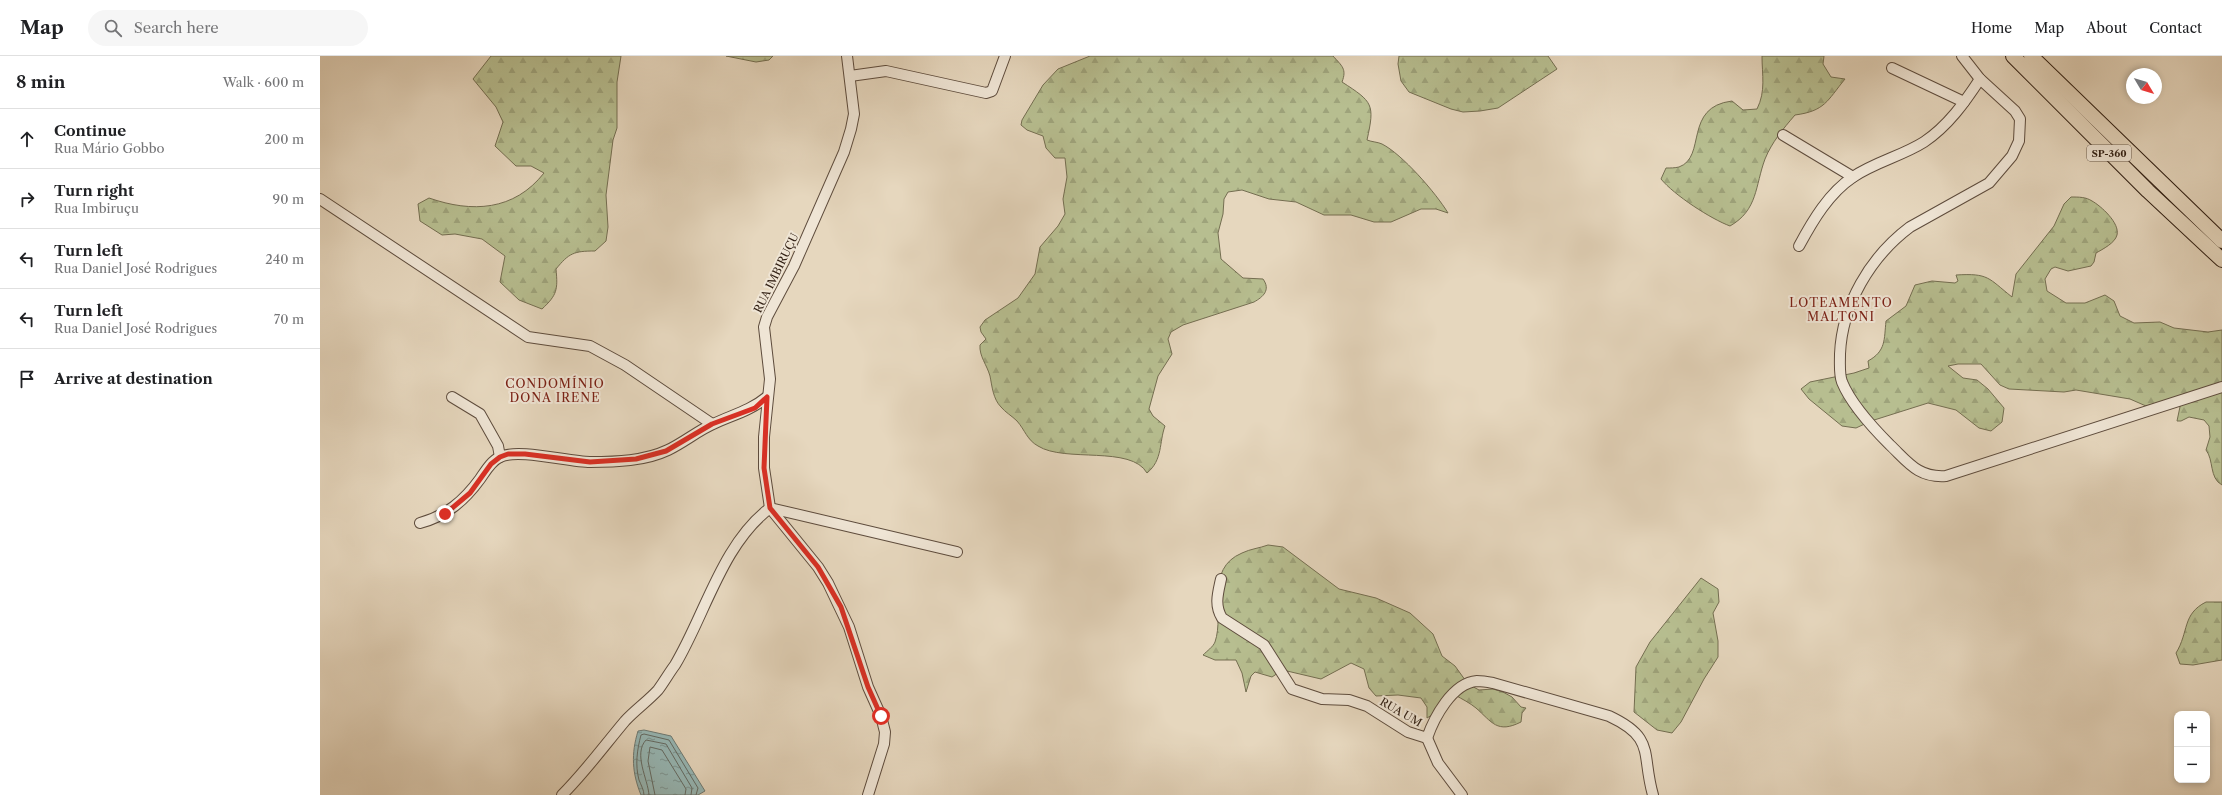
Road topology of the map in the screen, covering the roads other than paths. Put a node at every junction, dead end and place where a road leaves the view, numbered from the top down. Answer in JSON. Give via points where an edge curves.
{"nodes":[{"id":1,"x":847,"y":56,"type":"edge"},
{"id":2,"x":1005,"y":56,"type":"edge"},
{"id":3,"x":1962,"y":56,"type":"edge"},
{"id":4,"x":2013,"y":56,"type":"edge"},
{"id":5,"x":2031,"y":56,"type":"edge"},
{"id":6,"x":1892,"y":68,"type":"dead end"},
{"id":7,"x":850,"y":76,"type":"junction"},
{"id":8,"x":1980,"y":78,"type":"junction"},
{"id":9,"x":1964,"y":102,"type":"junction"},
{"id":10,"x":1783,"y":135,"type":"dead end"},
{"id":11,"x":1853,"y":177,"type":"junction"},
{"id":12,"x":320,"y":199,"type":"edge"},
{"id":13,"x":2222,"y":242,"type":"edge"},
{"id":14,"x":1799,"y":246,"type":"dead end"},
{"id":15,"x":2209,"y":248,"type":"junction"},
{"id":16,"x":2222,"y":260,"type":"edge"},
{"id":17,"x":2222,"y":266,"type":"edge"},
{"id":18,"x":2222,"y":387,"type":"edge"},
{"id":19,"x":452,"y":396,"type":"dead end"},
{"id":20,"x":767,"y":397,"type":"junction"},
{"id":21,"x":712,"y":424,"type":"junction"},
{"id":22,"x":500,"y":457,"type":"junction"},
{"id":23,"x":770,"y":508,"type":"junction"},
{"id":24,"x":420,"y":523,"type":"dead end"},
{"id":25,"x":957,"y":552,"type":"dead end"},
{"id":26,"x":1221,"y":579,"type":"dead end"},
{"id":27,"x":1427,"y":738,"type":"junction"},
{"id":28,"x":562,"y":795,"type":"edge"},
{"id":29,"x":868,"y":795,"type":"edge"},
{"id":30,"x":1462,"y":795,"type":"edge"},
{"id":31,"x":1653,"y":795,"type":"edge"}],
"edges":[{"from":1,"to":7,"type":"street","name":"RUA IMBIRUÇU"},
{"from":2,"to":7,"type":"street","via":[[992,91],[986,93],[886,71]]},
{"from":3,"to":8,"type":"street"},
{"from":4,"to":15,"type":"highway","number":"SP-360"},
{"from":5,"to":13,"type":"highway","number":"SP-360"},
{"from":6,"to":9,"type":"street"},
{"from":7,"to":20,"type":"street","name":"RUA IMBIRUÇU","via":[[854,114],[844,152],[794,266],[766,317],[764,327],[770,379]]},
{"from":8,"to":9,"type":"street"},
{"from":8,"to":18,"type":"street","via":[[2015,111],[2020,119],[2019,141],[2012,156],[1989,183],[1899,235],[1853,297],[1845,318],[1840,366],[1841,380],[1860,409],[1883,438],[1910,464],[1922,474],[1932,477],[1946,476]]},
{"from":9,"to":11,"type":"street","via":[[1939,130],[1923,142]]},
{"from":10,"to":11,"type":"street"},
{"from":11,"to":14,"type":"street","via":[[1827,201]]},
{"from":12,"to":21,"type":"street","via":[[528,337],[573,343],[595,349],[625,365]]},
{"from":15,"to":16,"type":"highway","number":"SP-360"},
{"from":15,"to":17,"type":"highway"},
{"from":19,"to":22,"type":"street","via":[[480,414],[498,446]]},
{"from":20,"to":21,"type":"street","via":[[755,408]]},
{"from":20,"to":23,"type":"street","name":"RUA IMBIRUÇU","via":[[764,468]]},
{"from":21,"to":22,"type":"street","via":[[666,451],[636,459],[590,462],[525,454],[508,454]]},
{"from":22,"to":24,"type":"street","via":[[491,464],[470,493],[456,506],[445,514]]},
{"from":23,"to":25,"type":"street"},
{"from":23,"to":28,"type":"street","via":[[747,530],[730,557],[676,662],[657,691],[626,720]]},
{"from":23,"to":29,"type":"street","via":[[818,567],[832,589],[849,627],[868,687],[881,716],[885,732],[884,744]]},
{"from":26,"to":27,"type":"street","name":"RUA UM","via":[[1216,598],[1218,612],[1222,618],[1264,644],[1292,689],[1322,699],[1349,700],[1367,706],[1408,732]]},
{"from":27,"to":30,"type":"street","via":[[1438,763]]},
{"from":27,"to":31,"type":"street","name":"RUA UM","via":[[1433,721],[1458,690],[1477,681],[1492,683],[1609,716],[1623,723],[1639,735],[1644,747]]}]}
